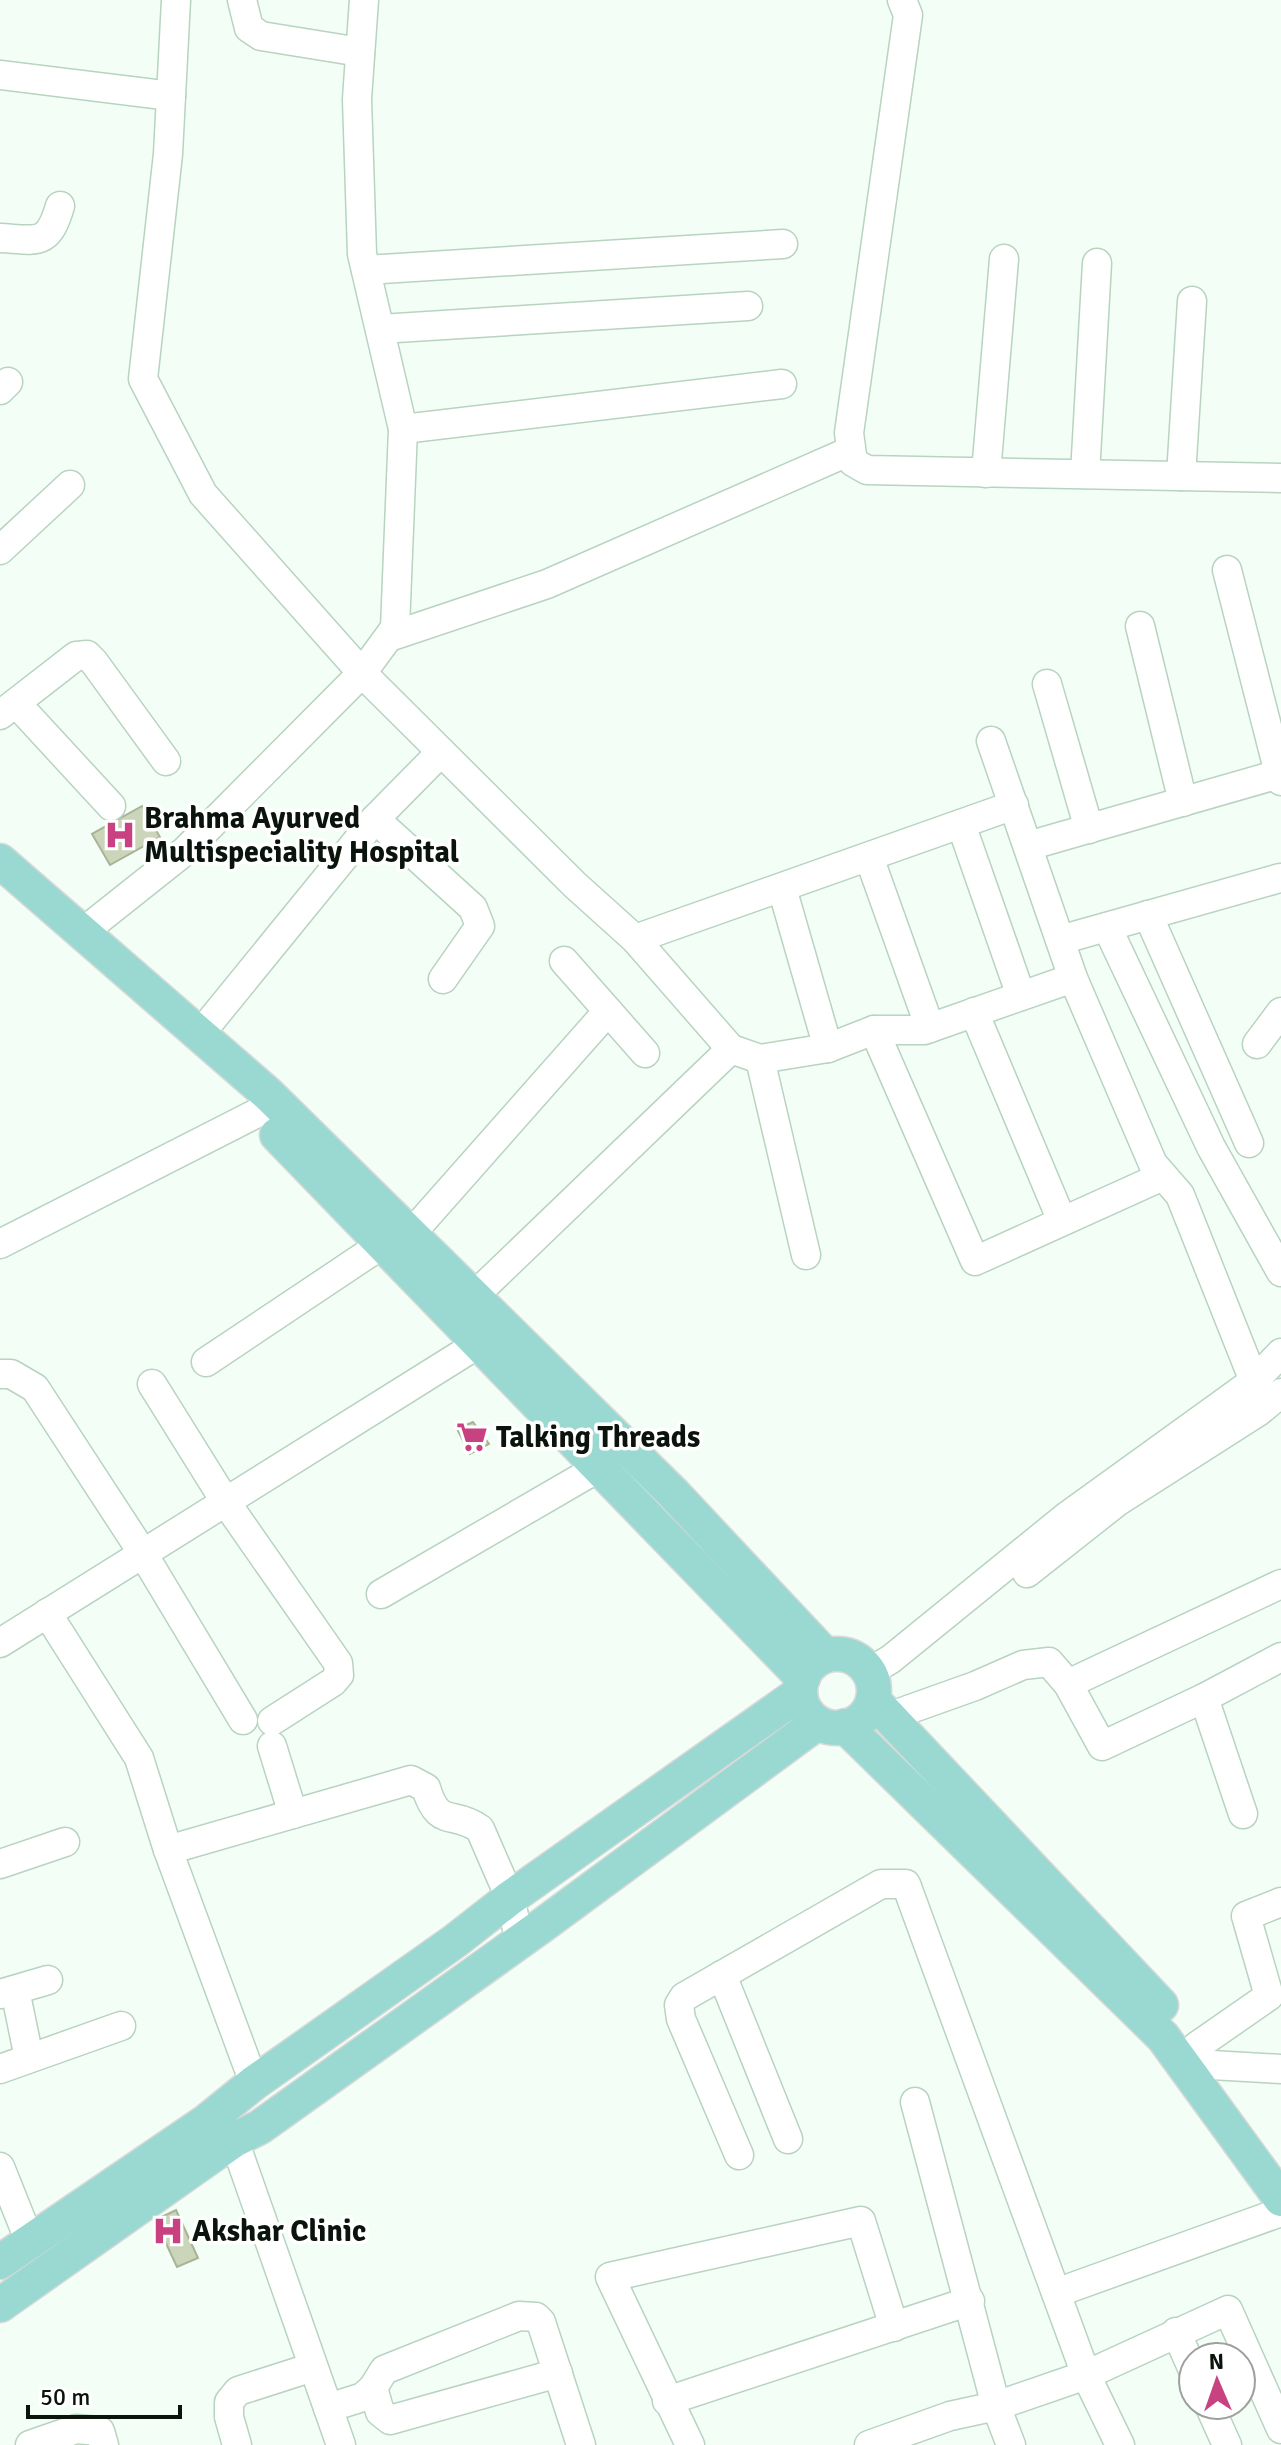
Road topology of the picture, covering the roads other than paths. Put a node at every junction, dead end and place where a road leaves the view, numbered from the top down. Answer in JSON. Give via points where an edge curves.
{"nodes":[{"id":1,"x":176,"y":0,"type":"edge"},
{"id":2,"x":242,"y":0,"type":"edge"},
{"id":3,"x":364,"y":0,"type":"edge"},
{"id":4,"x":902,"y":0,"type":"edge"},
{"id":5,"x":360,"y":52,"type":"junction"},
{"id":6,"x":0,"y":75,"type":"edge"},
{"id":7,"x":171,"y":96,"type":"junction"},
{"id":8,"x":60,"y":206,"type":"dead end"},
{"id":9,"x":0,"y":238,"type":"edge"},
{"id":10,"x":783,"y":244,"type":"dead end"},
{"id":11,"x":1004,"y":259,"type":"dead end"},
{"id":12,"x":1097,"y":263,"type":"dead end"},
{"id":13,"x":366,"y":270,"type":"junction"},
{"id":14,"x":1192,"y":301,"type":"dead end"},
{"id":15,"x":748,"y":306,"type":"dead end"},
{"id":16,"x":380,"y":329,"type":"junction"},
{"id":17,"x":782,"y":384,"type":"dead end"},
{"id":18,"x":403,"y":429,"type":"junction"},
{"id":19,"x":850,"y":451,"type":"junction"},
{"id":20,"x":986,"y":473,"type":"junction"},
{"id":21,"x":1085,"y":474,"type":"junction"},
{"id":22,"x":1181,"y":476,"type":"junction"},
{"id":23,"x":1281,"y":478,"type":"edge"},
{"id":24,"x":70,"y":485,"type":"dead end"},
{"id":25,"x":0,"y":550,"type":"edge"},
{"id":26,"x":1227,"y":570,"type":"dead end"},
{"id":27,"x":1140,"y":626,"type":"dead end"},
{"id":28,"x":389,"y":637,"type":"junction"},
{"id":29,"x":362,"y":673,"type":"junction"},
{"id":30,"x":1047,"y":684,"type":"dead end"},
{"id":31,"x":8,"y":709,"type":"edge"},
{"id":32,"x":1273,"y":717,"type":"edge"},
{"id":33,"x":991,"y":741,"type":"dead end"},
{"id":34,"x":441,"y":752,"type":"junction"},
{"id":35,"x":166,"y":761,"type":"dead end"},
{"id":36,"x":1280,"y":777,"type":"edge"},
{"id":37,"x":1183,"y":802,"type":"junction"},
{"id":38,"x":1014,"y":805,"type":"junction"},
{"id":39,"x":111,"y":806,"type":"dead end"},
{"id":40,"x":375,"y":819,"type":"junction"},
{"id":41,"x":961,"y":824,"type":"junction"},
{"id":42,"x":1089,"y":829,"type":"junction"},
{"id":43,"x":1028,"y":846,"type":"junction"},
{"id":44,"x":869,"y":857,"type":"junction"},
{"id":45,"x":0,"y":861,"type":"edge"},
{"id":46,"x":1281,"y":880,"type":"edge"},
{"id":47,"x":782,"y":888,"type":"junction"},
{"id":48,"x":0,"y":890,"type":"edge"},
{"id":49,"x":1148,"y":915,"type":"junction"},
{"id":50,"x":1107,"y":927,"type":"junction"},
{"id":51,"x":83,"y":932,"type":"junction"},
{"id":52,"x":635,"y":939,"type":"junction"},
{"id":53,"x":1060,"y":940,"type":"junction"},
{"id":54,"x":564,"y":961,"type":"dead end"},
{"id":55,"x":1073,"y":978,"type":"junction"},
{"id":56,"x":443,"y":979,"type":"dead end"},
{"id":57,"x":1021,"y":996,"type":"junction"},
{"id":58,"x":608,"y":1011,"type":"junction"},
{"id":59,"x":974,"y":1012,"type":"junction"},
{"id":60,"x":1281,"y":1012,"type":"edge"},
{"id":61,"x":930,"y":1028,"type":"junction"},
{"id":62,"x":874,"y":1030,"type":"junction"},
{"id":63,"x":200,"y":1034,"type":"junction"},
{"id":64,"x":1257,"y":1044,"type":"dead end"},
{"id":65,"x":828,"y":1048,"type":"junction"},
{"id":66,"x":731,"y":1049,"type":"junction"},
{"id":67,"x":645,"y":1053,"type":"dead end"},
{"id":68,"x":760,"y":1059,"type":"junction"},
{"id":69,"x":257,"y":1113,"type":"junction"},
{"id":70,"x":1249,"y":1143,"type":"dead end"},
{"id":71,"x":1163,"y":1176,"type":"junction"},
{"id":72,"x":1062,"y":1221,"type":"junction"},
{"id":73,"x":396,"y":1240,"type":"junction"},
{"id":74,"x":0,"y":1244,"type":"edge"},
{"id":75,"x":806,"y":1255,"type":"dead end"},
{"id":76,"x":1281,"y":1272,"type":"edge"},
{"id":77,"x":473,"y":1297,"type":"junction"},
{"id":78,"x":478,"y":1344,"type":"junction"},
{"id":79,"x":1281,"y":1353,"type":"edge"},
{"id":80,"x":206,"y":1362,"type":"dead end"},
{"id":81,"x":0,"y":1374,"type":"edge"},
{"id":82,"x":1254,"y":1381,"type":"junction"},
{"id":83,"x":152,"y":1384,"type":"dead end"},
{"id":84,"x":1281,"y":1393,"type":"edge"},
{"id":85,"x":598,"y":1468,"type":"junction"},
{"id":86,"x":225,"y":1501,"type":"junction"},
{"id":87,"x":142,"y":1552,"type":"junction"},
{"id":88,"x":1281,"y":1584,"type":"edge"},
{"id":89,"x":381,"y":1594,"type":"dead end"},
{"id":90,"x":47,"y":1613,"type":"junction"},
{"id":91,"x":0,"y":1643,"type":"edge"},
{"id":92,"x":1280,"y":1660,"type":"edge"},
{"id":93,"x":809,"y":1675,"type":"junction"},
{"id":94,"x":1068,"y":1684,"type":"junction"},
{"id":95,"x":876,"y":1696,"type":"junction"},
{"id":96,"x":1204,"y":1698,"type":"junction"},
{"id":97,"x":243,"y":1720,"type":"dead end"},
{"id":98,"x":831,"y":1724,"type":"junction"},
{"id":99,"x":293,"y":1814,"type":"junction"},
{"id":100,"x":1243,"y":1814,"type":"dead end"},
{"id":101,"x":65,"y":1842,"type":"dead end"},
{"id":102,"x":168,"y":1850,"type":"junction"},
{"id":103,"x":0,"y":1864,"type":"edge"},
{"id":104,"x":510,"y":1898,"type":"junction"},
{"id":105,"x":1281,"y":1902,"type":"edge"},
{"id":106,"x":520,"y":1942,"type":"junction"},
{"id":107,"x":722,"y":1975,"type":"junction"},
{"id":108,"x":48,"y":1980,"type":"dead end"},
{"id":109,"x":7,"y":1992,"type":"edge"},
{"id":110,"x":1275,"y":1996,"type":"edge"},
{"id":111,"x":121,"y":2026,"type":"dead end"},
{"id":112,"x":1204,"y":2056,"type":"junction"},
{"id":113,"x":29,"y":2058,"type":"junction"},
{"id":114,"x":0,"y":2069,"type":"edge"},
{"id":115,"x":1281,"y":2069,"type":"edge"},
{"id":116,"x":254,"y":2083,"type":"junction"},
{"id":117,"x":915,"y":2102,"type":"dead end"},
{"id":118,"x":788,"y":2139,"type":"dead end"},
{"id":119,"x":234,"y":2140,"type":"junction"},
{"id":120,"x":739,"y":2155,"type":"dead end"},
{"id":121,"x":1281,"y":2162,"type":"edge"},
{"id":122,"x":0,"y":2167,"type":"edge"},
{"id":123,"x":1281,"y":2199,"type":"edge"},
{"id":124,"x":1281,"y":2212,"type":"edge"},
{"id":125,"x":30,"y":2242,"type":"junction"},
{"id":126,"x":0,"y":2262,"type":"edge"},
{"id":127,"x":1056,"y":2293,"type":"junction"},
{"id":128,"x":970,"y":2301,"type":"junction"},
{"id":129,"x":0,"y":2305,"type":"edge"},
{"id":130,"x":894,"y":2327,"type":"junction"},
{"id":131,"x":1176,"y":2332,"type":"junction"},
{"id":132,"x":1180,"y":2341,"type":"edge"},
{"id":133,"x":313,"y":2367,"type":"junction"},
{"id":134,"x":558,"y":2373,"type":"junction"},
{"id":135,"x":1086,"y":2375,"type":"junction"},
{"id":136,"x":373,"y":2388,"type":"junction"},
{"id":137,"x":667,"y":2401,"type":"junction"},
{"id":138,"x":996,"y":2406,"type":"junction"},
{"id":139,"x":328,"y":2408,"type":"junction"},
{"id":140,"x":1216,"y":2421,"type":"edge"},
{"id":141,"x":1281,"y":2429,"type":"edge"},
{"id":142,"x":30,"y":2445,"type":"edge"},
{"id":143,"x":104,"y":2445,"type":"edge"},
{"id":144,"x":237,"y":2445,"type":"edge"},
{"id":145,"x":341,"y":2445,"type":"edge"},
{"id":146,"x":581,"y":2445,"type":"edge"},
{"id":147,"x":690,"y":2445,"type":"edge"},
{"id":148,"x":869,"y":2445,"type":"edge"},
{"id":149,"x":1011,"y":2445,"type":"edge"},
{"id":150,"x":1120,"y":2445,"type":"edge"},
{"id":151,"x":1227,"y":2445,"type":"edge"}],
"edges":[{"from":1,"to":7,"type":"street"},
{"from":2,"to":5,"type":"street","via":[[249,28],[261,36]]},
{"from":3,"to":5,"type":"street"},
{"from":4,"to":19,"type":"street","via":[[908,15]]},
{"from":5,"to":13,"type":"street","via":[[357,115]]},
{"from":6,"to":7,"type":"street"},
{"from":7,"to":29,"type":"street","via":[[143,379],[203,494]]},
{"from":8,"to":9,"type":"street","via":[[53,230],[43,237]]},
{"from":10,"to":13,"type":"street"},
{"from":11,"to":20,"type":"street"},
{"from":12,"to":21,"type":"street"},
{"from":13,"to":16,"type":"street"},
{"from":14,"to":22,"type":"street"},
{"from":15,"to":16,"type":"street"},
{"from":16,"to":18,"type":"street"},
{"from":17,"to":18,"type":"street"},
{"from":18,"to":28,"type":"street","via":[[395,628]]},
{"from":19,"to":20,"type":"street","via":[[853,462],[867,470]]},
{"from":19,"to":28,"type":"street","via":[[547,584]]},
{"from":20,"to":21,"type":"street"},
{"from":21,"to":22,"type":"street"},
{"from":22,"to":23,"type":"street"},
{"from":24,"to":25,"type":"street"},
{"from":26,"to":32,"type":"street"},
{"from":27,"to":37,"type":"street"},
{"from":28,"to":29,"type":"street"},
{"from":29,"to":34,"type":"street"},
{"from":29,"to":51,"type":"street","via":[[185,851]]},
{"from":30,"to":42,"type":"street"},
{"from":31,"to":35,"type":"street","via":[[76,656],[87,655]]},
{"from":31,"to":39,"type":"street"},
{"from":32,"to":36,"type":"street"},
{"from":33,"to":38,"type":"street"},
{"from":34,"to":40,"type":"street"},
{"from":34,"to":52,"type":"street"},
{"from":36,"to":37,"type":"street"},
{"from":37,"to":42,"type":"street"},
{"from":38,"to":41,"type":"street"},
{"from":38,"to":43,"type":"street"},
{"from":40,"to":56,"type":"street","via":[[478,916],[480,926]]},
{"from":40,"to":63,"type":"street"},
{"from":41,"to":44,"type":"street"},
{"from":41,"to":57,"type":"street"},
{"from":42,"to":43,"type":"street"},
{"from":43,"to":53,"type":"street"},
{"from":44,"to":47,"type":"street"},
{"from":44,"to":61,"type":"street"},
{"from":45,"to":51,"type":"main road"},
{"from":46,"to":49,"type":"street"},
{"from":47,"to":52,"type":"street"},
{"from":47,"to":65,"type":"street"},
{"from":48,"to":69,"type":"main road"},
{"from":49,"to":50,"type":"street"},
{"from":49,"to":70,"type":"street"},
{"from":50,"to":53,"type":"street"},
{"from":50,"to":76,"type":"street","via":[[1211,1147]]},
{"from":51,"to":63,"type":"main road"},
{"from":52,"to":66,"type":"street"},
{"from":53,"to":55,"type":"street"},
{"from":54,"to":58,"type":"street"},
{"from":55,"to":57,"type":"street"},
{"from":55,"to":71,"type":"street","via":[[1153,1164]]},
{"from":57,"to":59,"type":"street"},
{"from":58,"to":67,"type":"street"},
{"from":58,"to":73,"type":"street"},
{"from":59,"to":61,"type":"street"},
{"from":59,"to":72,"type":"street"},
{"from":60,"to":64,"type":"street"},
{"from":61,"to":62,"type":"street"},
{"from":62,"to":65,"type":"street"},
{"from":62,"to":72,"type":"street","via":[[975,1261]]},
{"from":63,"to":73,"type":"main road","via":[[268,1094]]},
{"from":65,"to":68,"type":"street"},
{"from":66,"to":68,"type":"street"},
{"from":66,"to":77,"type":"street"},
{"from":68,"to":75,"type":"street"},
{"from":69,"to":73,"type":"main road"},
{"from":69,"to":74,"type":"street"},
{"from":71,"to":72,"type":"street"},
{"from":71,"to":82,"type":"street","via":[[1180,1195]]},
{"from":73,"to":77,"type":"main road"},
{"from":73,"to":78,"type":"main road"},
{"from":73,"to":80,"type":"street"},
{"from":77,"to":93,"type":"main road","via":[[673,1493]]},
{"from":78,"to":85,"type":"main road"},
{"from":78,"to":86,"type":"street"},
{"from":79,"to":82,"type":"street"},
{"from":81,"to":87,"type":"street","via":[[11,1374],[35,1388]]},
{"from":82,"to":95,"type":"street","via":[[1067,1516],[891,1659]]},
{"from":83,"to":86,"type":"street"},
{"from":84,"to":95,"type":"street","via":[[1117,1502]]},
{"from":85,"to":89,"type":"street"},
{"from":85,"to":93,"type":"main road"},
{"from":86,"to":87,"type":"street"},
{"from":86,"to":99,"type":"street","via":[[338,1663],[339,1675],[333,1682],[272,1733]]},
{"from":87,"to":90,"type":"street"},
{"from":87,"to":97,"type":"street"},
{"from":88,"to":94,"type":"street"},
{"from":90,"to":91,"type":"street"},
{"from":90,"to":102,"type":"street","via":[[139,1758]]},
{"from":92,"to":96,"type":"street"},
{"from":93,"to":95,"type":"main road","via":[[846,1655],[864,1665]]},
{"from":93,"to":98,"type":"main road","via":[[802,1708]]},
{"from":93,"to":104,"type":"main road"},
{"from":94,"to":95,"type":"street","via":[[1049,1662],[1023,1665],[975,1686]]},
{"from":94,"to":96,"type":"street","via":[[1102,1746]]},
{"from":95,"to":98,"type":"main road","via":[[858,1722]]},
{"from":95,"to":112,"type":"main road"},
{"from":96,"to":100,"type":"street"},
{"from":98,"to":106,"type":"main road"},
{"from":98,"to":123,"type":"main road","via":[[1163,2037]]},
{"from":99,"to":102,"type":"street"},
{"from":99,"to":104,"type":"street","via":[[411,1780],[426,1788],[443,1817],[480,1829]]},
{"from":101,"to":103,"type":"street"},
{"from":102,"to":116,"type":"street"},
{"from":104,"to":106,"type":"street"},
{"from":104,"to":116,"type":"main road"},
{"from":105,"to":110,"type":"street","via":[[1246,1916]]},
{"from":106,"to":119,"type":"main road","via":[[260,2127]]},
{"from":107,"to":118,"type":"street"},
{"from":107,"to":120,"type":"street","via":[[679,2005]]},
{"from":107,"to":127,"type":"street","via":[[881,1884],[906,1884]]},
{"from":108,"to":109,"type":"street"},
{"from":109,"to":113,"type":"street"},
{"from":110,"to":112,"type":"street"},
{"from":111,"to":113,"type":"street"},
{"from":112,"to":115,"type":"street"},
{"from":112,"to":121,"type":"main road"},
{"from":113,"to":114,"type":"street"},
{"from":116,"to":125,"type":"main road"},
{"from":117,"to":128,"type":"street"},
{"from":119,"to":129,"type":"main road"},
{"from":119,"to":133,"type":"street"},
{"from":122,"to":125,"type":"street"},
{"from":124,"to":127,"type":"street"},
{"from":125,"to":126,"type":"main road"},
{"from":127,"to":135,"type":"street"},
{"from":128,"to":130,"type":"street"},
{"from":128,"to":138,"type":"street"},
{"from":130,"to":137,"type":"street"},
{"from":130,"to":137,"type":"street","via":[[861,2221],[610,2277]]},
{"from":131,"to":132,"type":"street"},
{"from":131,"to":135,"type":"street"},
{"from":131,"to":141,"type":"street","via":[[1228,2310]]},
{"from":133,"to":139,"type":"street"},
{"from":133,"to":144,"type":"street","via":[[238,2391],[229,2402]]},
{"from":134,"to":136,"type":"street","via":[[390,2420],[380,2412]]},
{"from":134,"to":136,"type":"street","via":[[541,2322],[519,2316],[384,2370]]},
{"from":134,"to":146,"type":"street"},
{"from":135,"to":138,"type":"street"},
{"from":135,"to":150,"type":"street"},
{"from":136,"to":139,"type":"street","via":[[363,2397]]},
{"from":137,"to":147,"type":"street"},
{"from":138,"to":148,"type":"street"},
{"from":138,"to":149,"type":"street"},
{"from":139,"to":145,"type":"street"},
{"from":140,"to":151,"type":"street"},
{"from":142,"to":143,"type":"street","via":[[85,2428],[100,2431]]}]}
